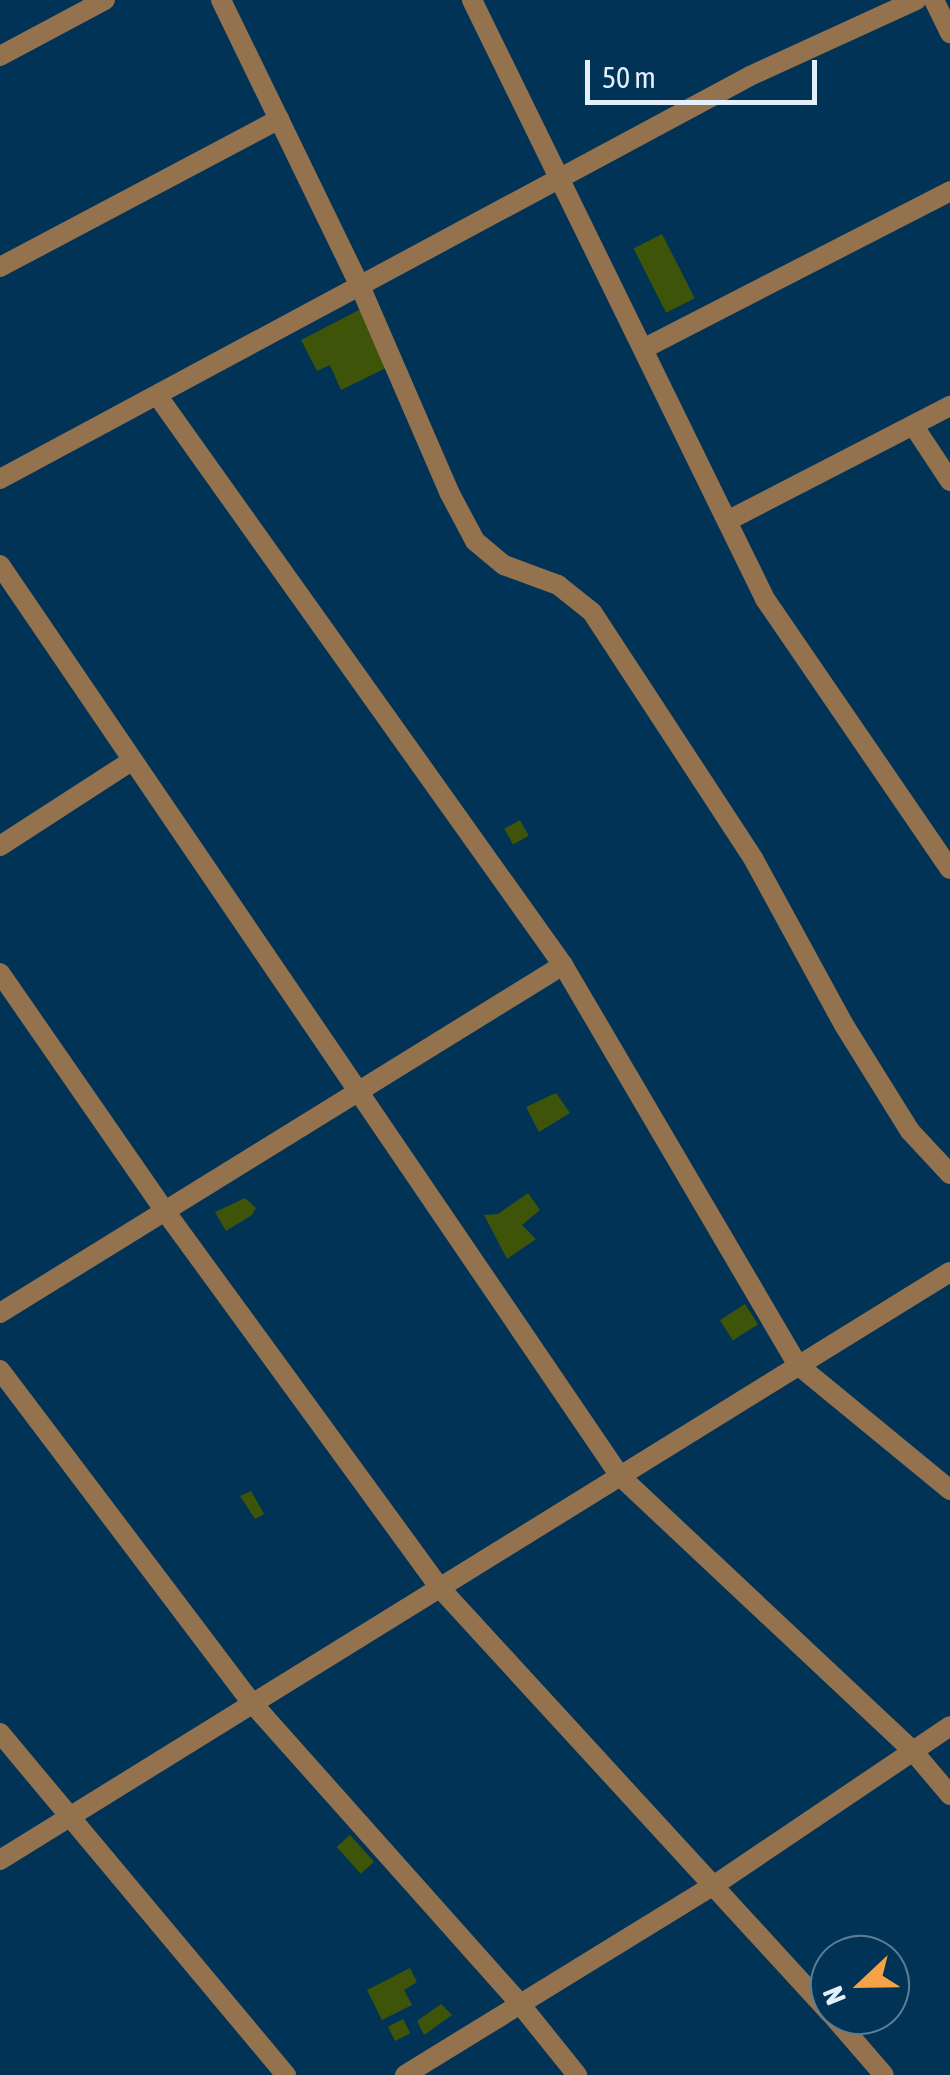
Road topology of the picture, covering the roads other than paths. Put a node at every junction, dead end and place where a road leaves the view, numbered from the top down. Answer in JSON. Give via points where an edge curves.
{"nodes":[{"id":1,"x":105,"y":0,"type":"edge"},
{"id":2,"x":221,"y":0,"type":"edge"},
{"id":3,"x":916,"y":0,"type":"edge"},
{"id":4,"x":934,"y":0,"type":"edge"},
{"id":5,"x":480,"y":3,"type":"edge"},
{"id":6,"x":950,"y":33,"type":"edge"},
{"id":7,"x":0,"y":56,"type":"edge"},
{"id":8,"x":279,"y":120,"type":"junction"},
{"id":9,"x":560,"y":178,"type":"junction"},
{"id":10,"x":950,"y":191,"type":"edge"},
{"id":11,"x":0,"y":267,"type":"edge"},
{"id":12,"x":360,"y":286,"type":"junction"},
{"id":13,"x":643,"y":349,"type":"junction"},
{"id":14,"x":157,"y":395,"type":"junction"},
{"id":15,"x":950,"y":406,"type":"edge"},
{"id":16,"x":913,"y":425,"type":"junction"},
{"id":17,"x":0,"y":479,"type":"edge"},
{"id":18,"x":950,"y":481,"type":"edge"},
{"id":19,"x":727,"y":520,"type":"junction"},
{"id":20,"x":0,"y":565,"type":"edge"},
{"id":21,"x":133,"y":760,"type":"junction"},
{"id":22,"x":0,"y":846,"type":"edge"},
{"id":23,"x":950,"y":869,"type":"edge"},
{"id":24,"x":563,"y":965,"type":"junction"},
{"id":25,"x":0,"y":973,"type":"edge"},
{"id":26,"x":358,"y":1092,"type":"junction"},
{"id":27,"x":950,"y":1174,"type":"edge"},
{"id":28,"x":166,"y":1211,"type":"junction"},
{"id":29,"x":950,"y":1272,"type":"edge"},
{"id":30,"x":0,"y":1313,"type":"edge"},
{"id":31,"x":798,"y":1366,"type":"junction"},
{"id":32,"x":0,"y":1370,"type":"edge"},
{"id":33,"x":620,"y":1476,"type":"junction"},
{"id":34,"x":950,"y":1490,"type":"edge"},
{"id":35,"x":440,"y":1588,"type":"junction"},
{"id":36,"x":253,"y":1704,"type":"junction"},
{"id":37,"x":950,"y":1726,"type":"edge"},
{"id":38,"x":0,"y":1733,"type":"edge"},
{"id":39,"x":912,"y":1750,"type":"junction"},
{"id":40,"x":950,"y":1795,"type":"edge"},
{"id":41,"x":70,"y":1817,"type":"junction"},
{"id":42,"x":0,"y":1860,"type":"edge"},
{"id":43,"x":716,"y":1884,"type":"junction"},
{"id":44,"x":810,"y":1990,"type":"edge"},
{"id":45,"x":520,"y":2004,"type":"junction"},
{"id":46,"x":849,"y":2035,"type":"edge"},
{"id":47,"x":286,"y":2075,"type":"edge"},
{"id":48,"x":405,"y":2075,"type":"edge"},
{"id":49,"x":577,"y":2075,"type":"edge"},
{"id":50,"x":884,"y":2075,"type":"edge"}],
"edges":[{"from":1,"to":7,"type":"street"},
{"from":2,"to":8,"type":"street"},
{"from":3,"to":9,"type":"street","via":[[750,76]]},
{"from":4,"to":6,"type":"street"},
{"from":5,"to":9,"type":"street"},
{"from":8,"to":11,"type":"street"},
{"from":8,"to":12,"type":"street"},
{"from":9,"to":12,"type":"street"},
{"from":9,"to":13,"type":"street"},
{"from":10,"to":13,"type":"street"},
{"from":12,"to":14,"type":"street"},
{"from":12,"to":27,"type":"street","via":[[475,540],[504,565],[558,585],[592,612],[754,860],[910,1131]]},
{"from":13,"to":19,"type":"street"},
{"from":14,"to":17,"type":"street"},
{"from":14,"to":24,"type":"street"},
{"from":15,"to":16,"type":"street"},
{"from":16,"to":18,"type":"street"},
{"from":16,"to":19,"type":"street"},
{"from":19,"to":23,"type":"street","via":[[765,599]]},
{"from":20,"to":21,"type":"street"},
{"from":21,"to":22,"type":"street"},
{"from":21,"to":26,"type":"street"},
{"from":24,"to":26,"type":"street"},
{"from":24,"to":31,"type":"street"},
{"from":25,"to":28,"type":"street"},
{"from":26,"to":28,"type":"street"},
{"from":26,"to":33,"type":"street"},
{"from":28,"to":30,"type":"street"},
{"from":28,"to":35,"type":"street"},
{"from":29,"to":31,"type":"street"},
{"from":31,"to":33,"type":"street"},
{"from":31,"to":34,"type":"street"},
{"from":32,"to":36,"type":"street"},
{"from":33,"to":35,"type":"street"},
{"from":33,"to":39,"type":"street"},
{"from":35,"to":36,"type":"street"},
{"from":35,"to":43,"type":"street"},
{"from":36,"to":41,"type":"street"},
{"from":36,"to":45,"type":"street"},
{"from":37,"to":39,"type":"street"},
{"from":38,"to":41,"type":"street"},
{"from":39,"to":40,"type":"street"},
{"from":39,"to":43,"type":"street"},
{"from":41,"to":42,"type":"street"},
{"from":41,"to":47,"type":"street"},
{"from":43,"to":44,"type":"street"},
{"from":43,"to":45,"type":"street"},
{"from":45,"to":48,"type":"street"},
{"from":45,"to":49,"type":"street"},
{"from":46,"to":50,"type":"street"}]}
